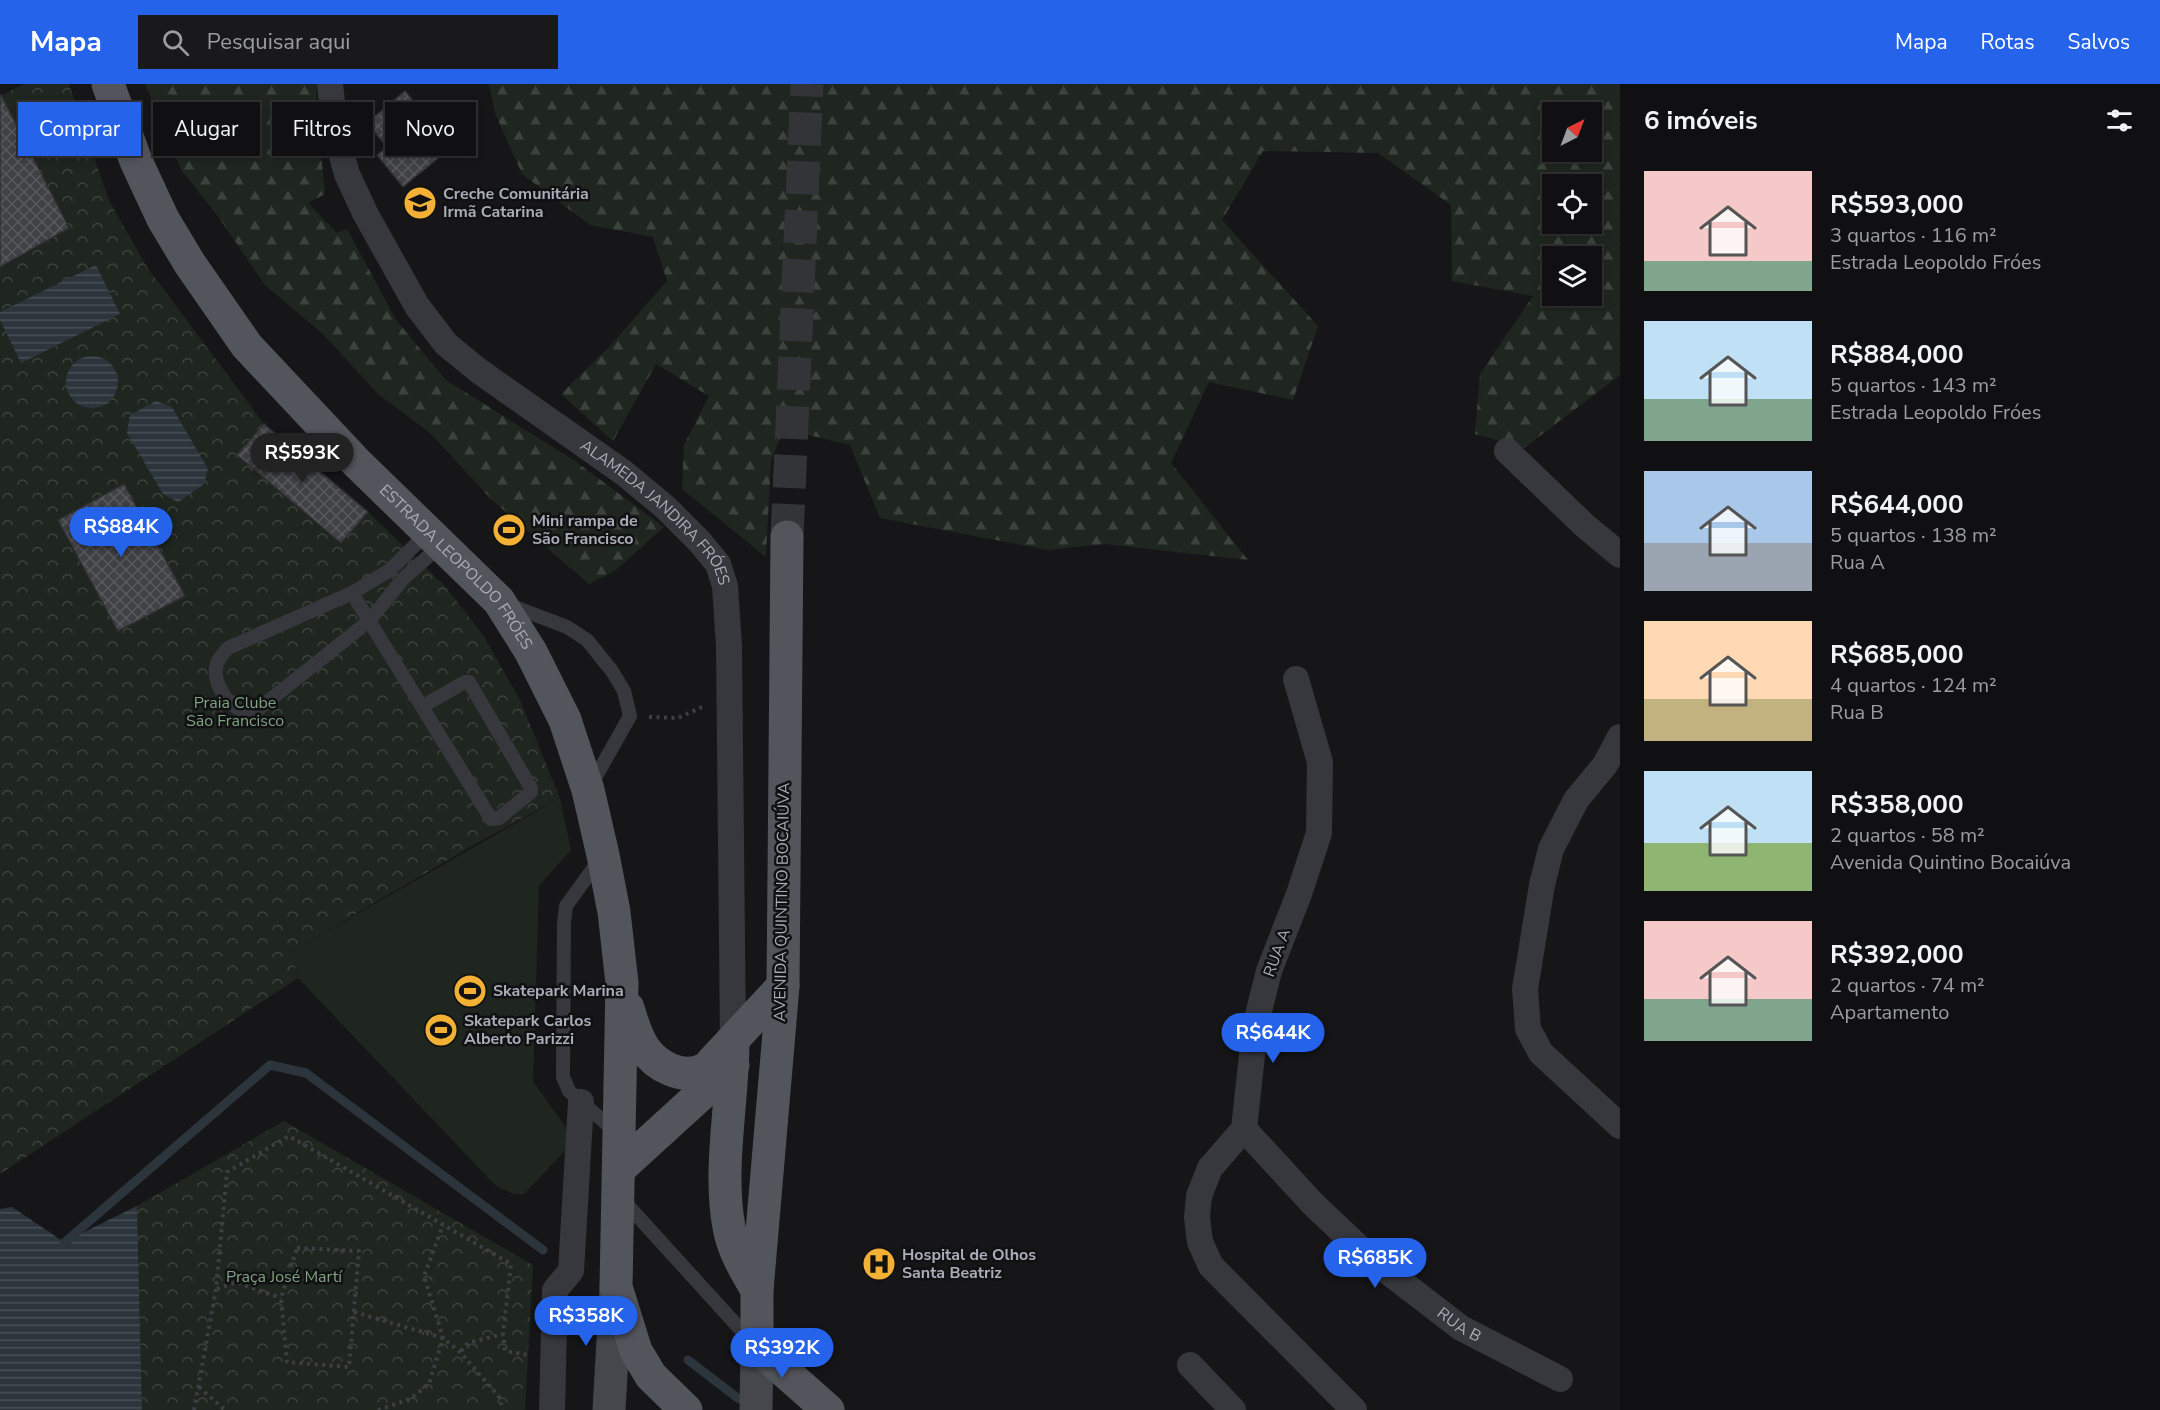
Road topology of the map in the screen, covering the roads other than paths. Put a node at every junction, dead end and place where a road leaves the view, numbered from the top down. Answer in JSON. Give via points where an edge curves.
{"nodes":[{"id":1,"x":108,"y":84,"type":"edge"},
{"id":2,"x":330,"y":84,"type":"edge"},
{"id":3,"x":1507,"y":451,"type":"dead end"},
{"id":4,"x":787,"y":537,"type":"tunnel mouth"},
{"id":5,"x":435,"y":538,"type":"junction"},
{"id":6,"x":1620,"y":555,"type":"edge"},
{"id":7,"x":352,"y":593,"type":"junction"},
{"id":8,"x":499,"y":601,"type":"junction"},
{"id":9,"x":369,"y":621,"type":"junction"},
{"id":10,"x":1296,"y":679,"type":"dead end"},
{"id":11,"x":423,"y":706,"type":"junction"},
{"id":12,"x":1620,"y":737,"type":"edge"},
{"id":13,"x":588,"y":790,"type":"junction"},
{"id":14,"x":603,"y":855,"type":"junction"},
{"id":15,"x":622,"y":983,"type":"junction"},
{"id":16,"x":783,"y":986,"type":"junction"},
{"id":17,"x":733,"y":1053,"type":"junction"},
{"id":18,"x":580,"y":1102,"type":"junction"},
{"id":19,"x":1620,"y":1126,"type":"edge"},
{"id":20,"x":1244,"y":1129,"type":"junction"},
{"id":21,"x":620,"y":1136,"type":"junction"},
{"id":22,"x":619,"y":1182,"type":"junction"},
{"id":23,"x":616,"y":1287,"type":"junction"},
{"id":24,"x":757,"y":1290,"type":"junction"},
{"id":25,"x":757,"y":1347,"type":"junction"},
{"id":26,"x":1190,"y":1365,"type":"dead end"},
{"id":27,"x":1560,"y":1379,"type":"dead end"},
{"id":28,"x":552,"y":1410,"type":"edge"},
{"id":29,"x":609,"y":1410,"type":"edge"},
{"id":30,"x":686,"y":1410,"type":"edge"},
{"id":31,"x":756,"y":1410,"type":"edge"},
{"id":32,"x":828,"y":1410,"type":"edge"},
{"id":33,"x":1233,"y":1410,"type":"edge"},
{"id":34,"x":1354,"y":1410,"type":"edge"}],
"edges":[{"from":1,"to":5,"type":"main road","name":"ESTRADA LEOPOLDO FRÓES","via":[[136,161],[163,219],[247,346],[357,463]]},
{"from":2,"to":17,"type":"street","name":"ALAMEDA JANDIRA FRÓES","via":[[335,131],[347,174],[417,306],[446,344],[624,472],[665,507],[718,564],[724,586],[729,646]]},
{"from":3,"to":6,"type":"street"},
{"from":4,"to":16,"type":"main road","name":"AVENIDA QUINTINO BOCAIÚVA"},
{"from":5,"to":7,"type":"lane"},
{"from":5,"to":8,"type":"main road","name":"ESTRADA LEOPOLDO FRÓES"},
{"from":5,"to":9,"type":"lane"},
{"from":7,"to":9,"type":"lane"},
{"from":7,"to":9,"type":"lane","via":[[228,648],[215,670],[217,682],[231,705],[248,713],[256,711]]},
{"from":8,"to":13,"type":"main road","name":"ESTRADA LEOPOLDO FRÓES","via":[[566,720]]},
{"from":8,"to":13,"type":"lane","via":[[567,627],[587,640],[624,691],[630,716]]},
{"from":9,"to":11,"type":"lane"},
{"from":10,"to":20,"type":"street","name":"RUA A","via":[[1320,762],[1318,833],[1269,972],[1256,1028]]},
{"from":11,"to":11,"type":"lane","via":[[469,682],[531,792],[499,818],[491,819]]},
{"from":12,"to":19,"type":"street","via":[[1605,765],[1576,800],[1551,849],[1525,989],[1528,1029],[1541,1053]]},
{"from":13,"to":14,"type":"main road","name":"ESTRADA LEOPOLDO FRÓES"},
{"from":14,"to":15,"type":"main road","name":"ESTRADA LEOPOLDO FRÓES"},
{"from":14,"to":18,"type":"lane","via":[[566,906],[564,923],[563,1077]]},
{"from":15,"to":17,"type":"main road","via":[[633,1026],[643,1046],[663,1066],[683,1073],[705,1069]]},
{"from":15,"to":21,"type":"main road"},
{"from":16,"to":17,"type":"main road"},
{"from":16,"to":24,"type":"main road","name":"AVENIDA QUINTINO BOCAIÚVA"},
{"from":17,"to":22,"type":"main road"},
{"from":17,"to":24,"type":"main road","via":[[725,1184],[729,1227],[736,1252]]},
{"from":18,"to":21,"type":"lane"},
{"from":18,"to":28,"type":"street","via":[[571,1271],[555,1290]]},
{"from":20,"to":27,"type":"street","name":"RUA B","via":[[1313,1204],[1370,1258],[1461,1328]]},
{"from":20,"to":34,"type":"street","via":[[1210,1168],[1199,1196],[1200,1242],[1211,1266]]},
{"from":21,"to":22,"type":"main road"},
{"from":22,"to":23,"type":"main road"},
{"from":22,"to":25,"type":"lane","via":[[654,1231]]},
{"from":23,"to":29,"type":"main road"},
{"from":23,"to":30,"type":"main road","via":[[636,1351],[651,1376]]},
{"from":24,"to":25,"type":"main road","name":"AVENIDA QUINTINO BOCAIÚVA"},
{"from":25,"to":31,"type":"main road","name":"AVENIDA QUINTINO BOCAIÚVA"},
{"from":25,"to":32,"type":"main road"},
{"from":26,"to":33,"type":"street"}]}
